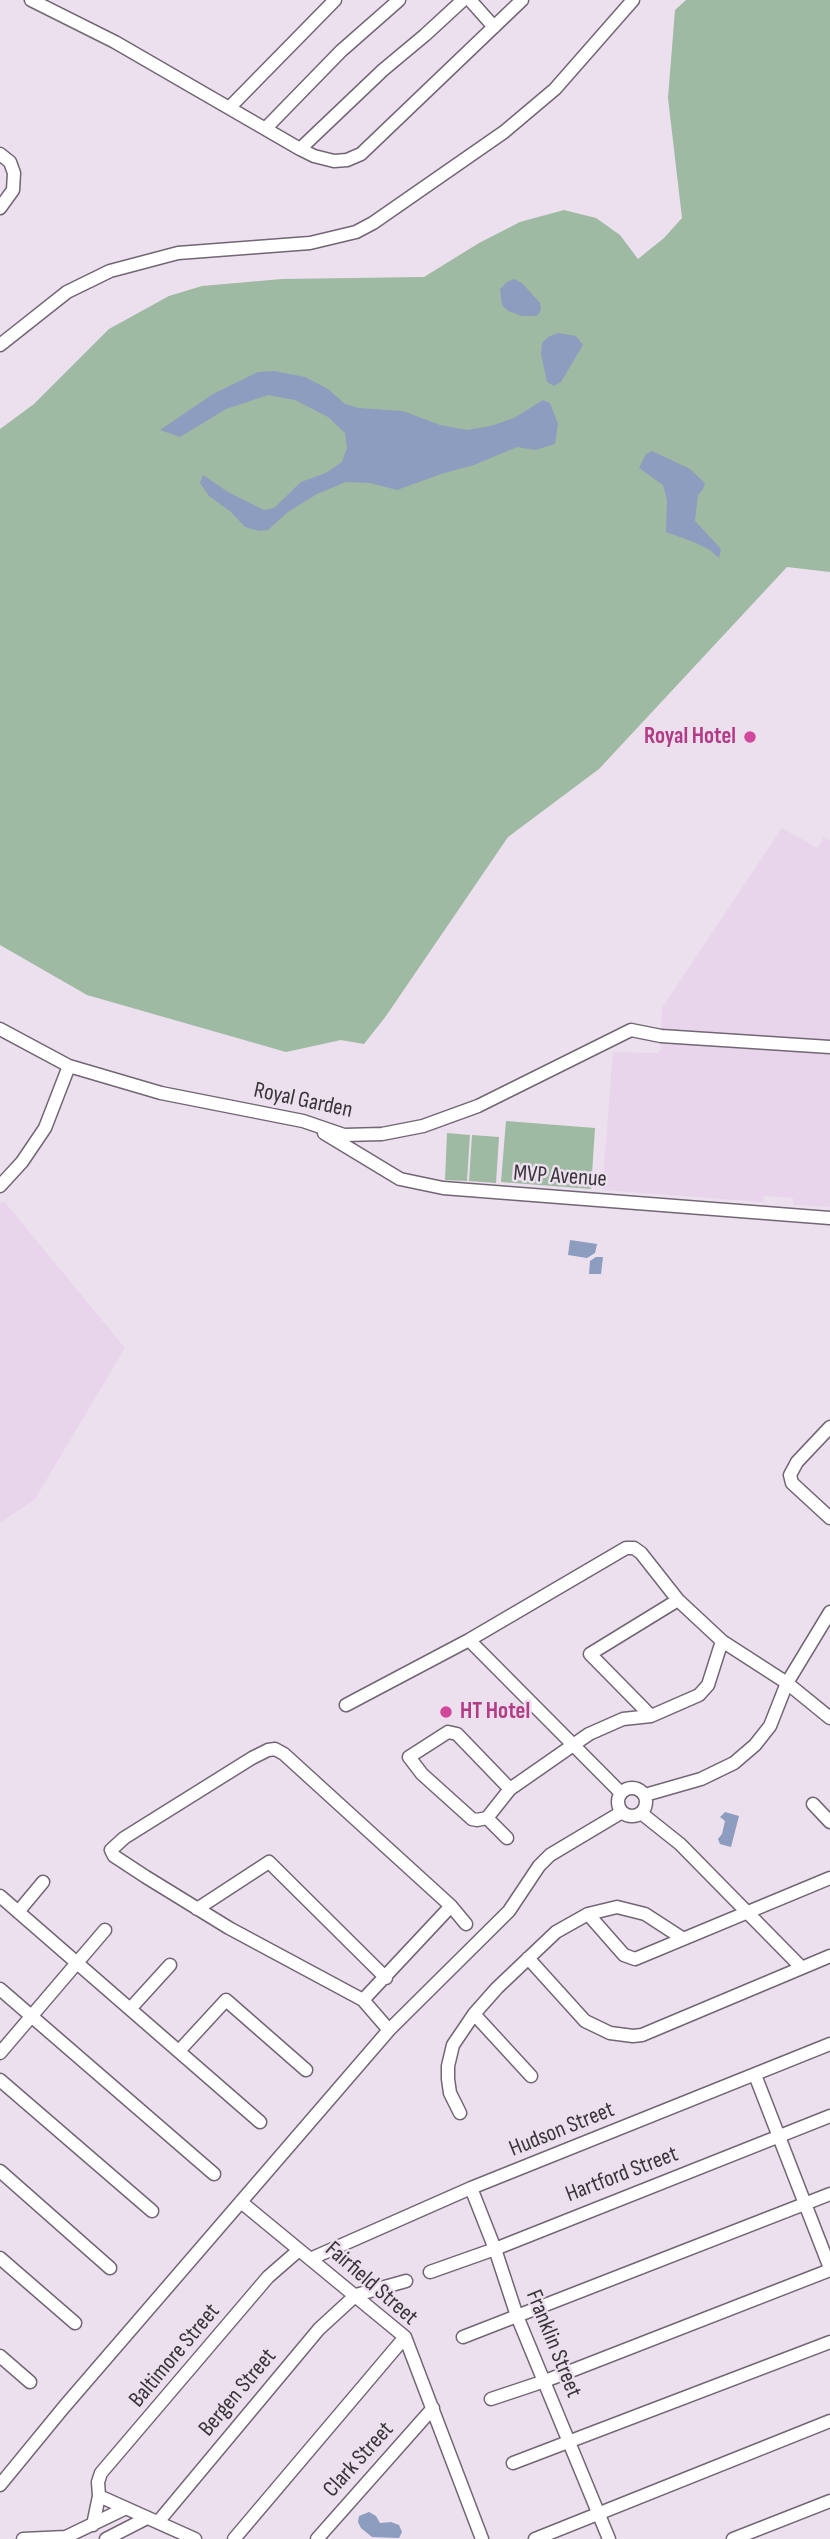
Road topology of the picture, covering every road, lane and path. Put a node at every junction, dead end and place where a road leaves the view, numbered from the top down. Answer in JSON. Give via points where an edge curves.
{"nodes":[{"id":1,"x":31,"y":0,"type":"edge"},
{"id":2,"x":335,"y":0,"type":"edge"},
{"id":3,"x":399,"y":0,"type":"edge"},
{"id":4,"x":463,"y":0,"type":"edge"},
{"id":5,"x":470,"y":0,"type":"edge"},
{"id":6,"x":522,"y":0,"type":"edge"},
{"id":7,"x":633,"y":0,"type":"edge"},
{"id":8,"x":494,"y":27,"type":"junction"},
{"id":9,"x":230,"y":107,"type":"junction"},
{"id":10,"x":264,"y":129,"type":"junction"},
{"id":11,"x":300,"y":149,"type":"junction"},
{"id":12,"x":0,"y":154,"type":"edge"},
{"id":13,"x":0,"y":208,"type":"edge"},
{"id":14,"x":0,"y":345,"type":"edge"},
{"id":15,"x":0,"y":1029,"type":"edge"},
{"id":16,"x":830,"y":1047,"type":"edge"},
{"id":17,"x":69,"y":1066,"type":"junction"},
{"id":18,"x":303,"y":1121,"type":"junction"},
{"id":19,"x":0,"y":1186,"type":"edge"},
{"id":20,"x":830,"y":1218,"type":"edge"},
{"id":21,"x":830,"y":1427,"type":"edge"},
{"id":22,"x":830,"y":1518,"type":"edge"},
{"id":23,"x":678,"y":1601,"type":"junction"},
{"id":24,"x":830,"y":1612,"type":"edge"},
{"id":25,"x":469,"y":1640,"type":"junction"},
{"id":26,"x":722,"y":1641,"type":"junction"},
{"id":27,"x":787,"y":1683,"type":"junction"},
{"id":28,"x":346,"y":1705,"type":"dead end"},
{"id":29,"x":651,"y":1716,"type":"junction"},
{"id":30,"x":830,"y":1718,"type":"edge"},
{"id":31,"x":575,"y":1745,"type":"junction"},
{"id":32,"x":510,"y":1789,"type":"junction"},
{"id":33,"x":621,"y":1793,"type":"junction"},
{"id":34,"x":645,"y":1795,"type":"junction"},
{"id":35,"x":813,"y":1804,"type":"dead end"},
{"id":36,"x":622,"y":1812,"type":"junction"},
{"id":37,"x":641,"y":1813,"type":"junction"},
{"id":38,"x":487,"y":1818,"type":"junction"},
{"id":39,"x":830,"y":1822,"type":"edge"},
{"id":40,"x":507,"y":1838,"type":"dead end"},
{"id":41,"x":830,"y":1878,"type":"edge"},
{"id":42,"x":43,"y":1882,"type":"dead end"},
{"id":43,"x":0,"y":1896,"type":"edge"},
{"id":44,"x":452,"y":1906,"type":"junction"},
{"id":45,"x":197,"y":1909,"type":"junction"},
{"id":46,"x":18,"y":1912,"type":"junction"},
{"id":47,"x":588,"y":1913,"type":"junction"},
{"id":48,"x":746,"y":1913,"type":"junction"},
{"id":49,"x":466,"y":1924,"type":"dead end"},
{"id":50,"x":105,"y":1930,"type":"dead end"},
{"id":51,"x":682,"y":1938,"type":"junction"},
{"id":52,"x":830,"y":1956,"type":"edge"},
{"id":53,"x":528,"y":1958,"type":"junction"},
{"id":54,"x":78,"y":1963,"type":"junction"},
{"id":55,"x":170,"y":1965,"type":"dead end"},
{"id":56,"x":801,"y":1967,"type":"junction"},
{"id":57,"x":386,"y":1978,"type":"junction"},
{"id":58,"x":0,"y":1989,"type":"edge"},
{"id":59,"x":363,"y":2000,"type":"junction"},
{"id":60,"x":130,"y":2009,"type":"junction"},
{"id":61,"x":474,"y":2014,"type":"junction"},
{"id":62,"x":32,"y":2016,"type":"junction"},
{"id":63,"x":389,"y":2030,"type":"junction"},
{"id":64,"x":830,"y":2045,"type":"edge"},
{"id":65,"x":179,"y":2051,"type":"junction"},
{"id":66,"x":0,"y":2053,"type":"edge"},
{"id":67,"x":306,"y":2070,"type":"dead end"},
{"id":68,"x":755,"y":2075,"type":"junction"},
{"id":69,"x":531,"y":2076,"type":"dead end"},
{"id":70,"x":0,"y":2080,"type":"edge"},
{"id":71,"x":460,"y":2113,"type":"dead end"},
{"id":72,"x":830,"y":2116,"type":"edge"},
{"id":73,"x":260,"y":2122,"type":"dead end"},
{"id":74,"x":779,"y":2137,"type":"junction"},
{"id":75,"x":0,"y":2171,"type":"edge"},
{"id":76,"x":214,"y":2174,"type":"dead end"},
{"id":77,"x":471,"y":2188,"type":"junction"},
{"id":78,"x":830,"y":2194,"type":"edge"},
{"id":79,"x":241,"y":2203,"type":"junction"},
{"id":80,"x":805,"y":2205,"type":"junction"},
{"id":81,"x":152,"y":2211,"type":"dead end"},
{"id":82,"x":495,"y":2249,"type":"junction"},
{"id":83,"x":299,"y":2250,"type":"junction"},
{"id":84,"x":0,"y":2259,"type":"edge"},
{"id":85,"x":310,"y":2259,"type":"junction"},
{"id":86,"x":110,"y":2268,"type":"dead end"},
{"id":87,"x":830,"y":2269,"type":"edge"},
{"id":88,"x":430,"y":2272,"type":"dead end"},
{"id":89,"x":406,"y":2281,"type":"dead end"},
{"id":90,"x":356,"y":2295,"type":"junction"},
{"id":91,"x":517,"y":2316,"type":"junction"},
{"id":92,"x":75,"y":2323,"type":"dead end"},
{"id":93,"x":405,"y":2337,"type":"junction"},
{"id":94,"x":463,"y":2337,"type":"dead end"},
{"id":95,"x":830,"y":2342,"type":"edge"},
{"id":96,"x":0,"y":2356,"type":"edge"},
{"id":97,"x":545,"y":2381,"type":"junction"},
{"id":98,"x":30,"y":2382,"type":"dead end"},
{"id":99,"x":491,"y":2399,"type":"dead end"},
{"id":100,"x":433,"y":2408,"type":"junction"},
{"id":101,"x":830,"y":2421,"type":"edge"},
{"id":102,"x":570,"y":2443,"type":"junction"},
{"id":103,"x":513,"y":2463,"type":"dead end"},
{"id":104,"x":0,"y":2485,"type":"edge"},
{"id":105,"x":99,"y":2496,"type":"junction"},
{"id":106,"x":830,"y":2501,"type":"edge"},
{"id":107,"x":124,"y":2509,"type":"junction"},
{"id":108,"x":599,"y":2515,"type":"junction"},
{"id":109,"x":152,"y":2520,"type":"junction"},
{"id":110,"x":93,"y":2525,"type":"junction"},
{"id":111,"x":27,"y":2539,"type":"edge"},
{"id":112,"x":106,"y":2539,"type":"edge"},
{"id":113,"x":195,"y":2539,"type":"edge"},
{"id":114,"x":234,"y":2539,"type":"edge"},
{"id":115,"x":317,"y":2539,"type":"edge"},
{"id":116,"x":482,"y":2539,"type":"edge"},
{"id":117,"x":535,"y":2539,"type":"edge"},
{"id":118,"x":609,"y":2539,"type":"edge"},
{"id":119,"x":733,"y":2539,"type":"edge"}],
"edges":[{"from":1,"to":9,"type":"street"},
{"from":2,"to":9,"type":"street"},
{"from":3,"to":10,"type":"street"},
{"from":4,"to":11,"type":"street"},
{"from":5,"to":8,"type":"street"},
{"from":6,"to":8,"type":"street"},
{"from":7,"to":14,"type":"street","via":[[555,89],[504,132],[373,223],[310,243],[178,253],[110,271],[67,292]]},
{"from":8,"to":11,"type":"street","via":[[361,154],[334,162]]},
{"from":9,"to":10,"type":"street"},
{"from":10,"to":11,"type":"street"},
{"from":12,"to":13,"type":"street","via":[[14,173],[13,190]]},
{"from":15,"to":17,"type":"street","name":"Royal Garden"},
{"from":16,"to":18,"type":"street","name":"Royal Garden","via":[[660,1036],[631,1030],[478,1106],[423,1126],[382,1135],[344,1135]]},
{"from":17,"to":18,"type":"street","name":"Royal Garden","via":[[161,1093]]},
{"from":17,"to":19,"type":"street","via":[[45,1128]]},
{"from":18,"to":20,"type":"street","name":"MVP Avenue","via":[[400,1179],[443,1188]]},
{"from":21,"to":22,"type":"street","via":[[790,1475],[792,1483]]},
{"from":23,"to":25,"type":"street","via":[[641,1553],[626,1548]]},
{"from":23,"to":26,"type":"street"},
{"from":23,"to":29,"type":"street","via":[[590,1654]]},
{"from":24,"to":27,"type":"street"},
{"from":25,"to":28,"type":"street"},
{"from":25,"to":31,"type":"street"},
{"from":26,"to":27,"type":"street"},
{"from":26,"to":29,"type":"street","via":[[704,1690]]},
{"from":27,"to":30,"type":"street"},
{"from":27,"to":34,"type":"street","via":[[770,1726],[734,1763],[701,1779]]},
{"from":29,"to":31,"type":"street","via":[[623,1718]]},
{"from":31,"to":32,"type":"street"},
{"from":31,"to":33,"type":"street"},
{"from":32,"to":38,"type":"street"},
{"from":32,"to":38,"type":"street","via":[[457,1734],[448,1732],[406,1759],[471,1819]]},
{"from":33,"to":34,"type":"street","via":[[633,1788]]},
{"from":33,"to":36,"type":"street"},
{"from":34,"to":37,"type":"street","via":[[646,1807]]},
{"from":35,"to":39,"type":"street"},
{"from":36,"to":37,"type":"street"},
{"from":36,"to":63,"type":"street","via":[[550,1855],[509,1911]]},
{"from":37,"to":48,"type":"street","via":[[680,1844]]},
{"from":38,"to":40,"type":"street"},
{"from":41,"to":48,"type":"street"},
{"from":42,"to":46,"type":"street"},
{"from":43,"to":46,"type":"street"},
{"from":44,"to":45,"type":"street","via":[[285,1754],[272,1749],[111,1850]]},
{"from":44,"to":49,"type":"street"},
{"from":44,"to":57,"type":"street"},
{"from":45,"to":57,"type":"street","via":[[269,1862]]},
{"from":45,"to":59,"type":"street"},
{"from":46,"to":54,"type":"street"},
{"from":47,"to":51,"type":"street","via":[[625,1908],[652,1918]]},
{"from":47,"to":51,"type":"street","via":[[630,1959]]},
{"from":47,"to":53,"type":"street","via":[[556,1932]]},
{"from":48,"to":51,"type":"street"},
{"from":48,"to":56,"type":"street"},
{"from":50,"to":54,"type":"street"},
{"from":52,"to":56,"type":"street"},
{"from":53,"to":56,"type":"street","via":[[585,2021],[622,2036],[642,2035]]},
{"from":53,"to":61,"type":"street"},
{"from":54,"to":60,"type":"street"},
{"from":54,"to":62,"type":"street"},
{"from":55,"to":60,"type":"street"},
{"from":57,"to":59,"type":"street"},
{"from":58,"to":62,"type":"street"},
{"from":59,"to":63,"type":"street"},
{"from":60,"to":65,"type":"street"},
{"from":61,"to":69,"type":"street"},
{"from":61,"to":71,"type":"street","via":[[453,2045],[448,2066],[450,2093]]},
{"from":62,"to":66,"type":"street"},
{"from":62,"to":76,"type":"street"},
{"from":63,"to":79,"type":"street"},
{"from":64,"to":68,"type":"street","name":"Hudson Street"},
{"from":65,"to":67,"type":"street","via":[[226,2000]]},
{"from":65,"to":73,"type":"street"},
{"from":68,"to":74,"type":"street"},
{"from":68,"to":77,"type":"street","name":"Hudson Street"},
{"from":70,"to":81,"type":"street"},
{"from":72,"to":74,"type":"street","name":"Hartford Street"},
{"from":74,"to":80,"type":"street"},
{"from":74,"to":82,"type":"street","name":"Hartford Street"},
{"from":75,"to":86,"type":"street"},
{"from":77,"to":82,"type":"street","name":"Franklin Street"},
{"from":77,"to":85,"type":"street","name":"Hudson Street"},
{"from":78,"to":80,"type":"street"},
{"from":79,"to":83,"type":"street","name":"Fairfield Street"},
{"from":79,"to":104,"type":"street"},
{"from":80,"to":87,"type":"street"},
{"from":80,"to":91,"type":"street"},
{"from":82,"to":88,"type":"street","name":"Hartford Street"},
{"from":82,"to":91,"type":"street","name":"Franklin Street"},
{"from":83,"to":85,"type":"street","name":"Fairfield Street"},
{"from":83,"to":105,"type":"street","name":"Baltimore Street","via":[[268,2277],[101,2473]]},
{"from":84,"to":92,"type":"street"},
{"from":85,"to":90,"type":"street","name":"Fairfield Street"},
{"from":87,"to":97,"type":"street"},
{"from":89,"to":90,"type":"street"},
{"from":90,"to":93,"type":"street","name":"Fairfield Street"},
{"from":90,"to":109,"type":"street","name":"Bergen Street","via":[[320,2329]]},
{"from":91,"to":94,"type":"street"},
{"from":91,"to":97,"type":"street","name":"Franklin Street"},
{"from":93,"to":100,"type":"street","name":"Fairfield Street"},
{"from":93,"to":114,"type":"street"},
{"from":95,"to":102,"type":"street"},
{"from":96,"to":98,"type":"street"},
{"from":97,"to":99,"type":"street"},
{"from":97,"to":102,"type":"street","name":"Franklin Street"},
{"from":100,"to":115,"type":"street","name":"Clark Street"},
{"from":100,"to":116,"type":"street","name":"Fairfield Street"},
{"from":101,"to":108,"type":"street"},
{"from":102,"to":103,"type":"street"},
{"from":102,"to":108,"type":"street","name":"Franklin Street"},
{"from":105,"to":107,"type":"street"},
{"from":105,"to":110,"type":"street","name":"Baltimore Street"},
{"from":106,"to":119,"type":"street"},
{"from":107,"to":109,"type":"street"},
{"from":107,"to":110,"type":"street"},
{"from":108,"to":117,"type":"street"},
{"from":108,"to":118,"type":"street","name":"Franklin Street"},
{"from":109,"to":112,"type":"street"},
{"from":109,"to":113,"type":"street"},
{"from":110,"to":111,"type":"street","via":[[66,2537]]}]}
